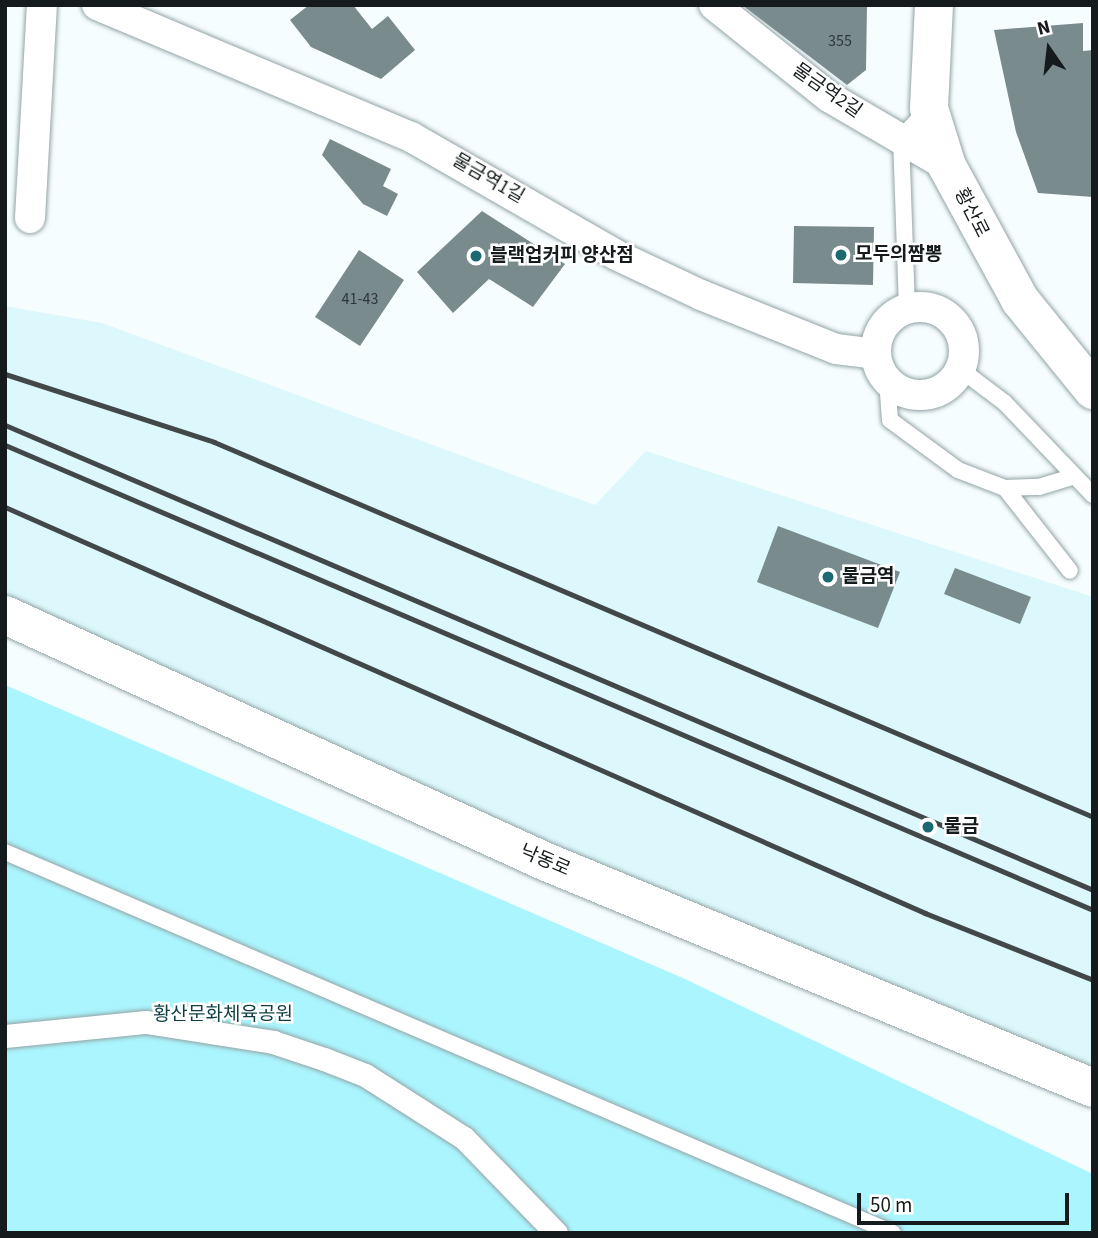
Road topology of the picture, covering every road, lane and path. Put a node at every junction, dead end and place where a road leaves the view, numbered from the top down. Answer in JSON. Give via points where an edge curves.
{"nodes":[{"id":1,"x":42,"y":5,"type":"edge"},
{"id":2,"x":97,"y":5,"type":"edge"},
{"id":3,"x":714,"y":5,"type":"edge"},
{"id":4,"x":934,"y":5,"type":"edge"},
{"id":5,"x":929,"y":108,"type":"junction"},
{"id":6,"x":901,"y":138,"type":"junction"},
{"id":7,"x":947,"y":166,"type":"junction"},
{"id":8,"x":30,"y":218,"type":"dead end"},
{"id":9,"x":907,"y":309,"type":"junction"},
{"id":10,"x":881,"y":367,"type":"junction"},
{"id":11,"x":960,"y":369,"type":"junction"},
{"id":12,"x":1093,"y":390,"type":"edge"},
{"id":13,"x":1072,"y":477,"type":"junction"},
{"id":14,"x":1005,"y":488,"type":"junction"},
{"id":15,"x":1093,"y":495,"type":"edge"},
{"id":16,"x":1070,"y":571,"type":"dead end"},
{"id":17,"x":5,"y":615,"type":"edge"},
{"id":18,"x":5,"y":852,"type":"edge"},
{"id":19,"x":5,"y":1036,"type":"edge"},
{"id":20,"x":1093,"y":1088,"type":"edge"},
{"id":21,"x":556,"y":1233,"type":"edge"},
{"id":22,"x":893,"y":1233,"type":"edge"}],
"edges":[{"from":1,"to":8,"type":"street"},
{"from":2,"to":10,"type":"street","name":"물금역1길","via":[[411,137],[615,255]]},
{"from":3,"to":6,"type":"street","name":"물금역2길","via":[[829,97]]},
{"from":4,"to":5,"type":"street","name":"황산로"},
{"from":5,"to":6,"type":"lane"},
{"from":5,"to":7,"type":"street","name":"황산로"},
{"from":6,"to":7,"type":"street","name":"물금역2길"},
{"from":6,"to":9,"type":"lane"},
{"from":7,"to":12,"type":"street","name":"황산로","via":[[1020,300]]},
{"from":9,"to":10,"type":"street","via":[[884,326]]},
{"from":9,"to":11,"type":"street","via":[[936,309],[958,327]]},
{"from":10,"to":11,"type":"street","via":[[927,395],[952,382]]},
{"from":10,"to":14,"type":"lane","via":[[890,420],[916,445]]},
{"from":11,"to":13,"type":"lane","via":[[1003,402]]},
{"from":13,"to":14,"type":"lane","via":[[1040,487]]},
{"from":13,"to":15,"type":"lane"},
{"from":14,"to":16,"type":"lane"},
{"from":17,"to":20,"type":"street","name":"낙동로","via":[[544,861]]},
{"from":18,"to":22,"type":"lane"},
{"from":19,"to":21,"type":"street","via":[[146,1022],[250,1037],[324,1059],[365,1075],[464,1138]]}]}
